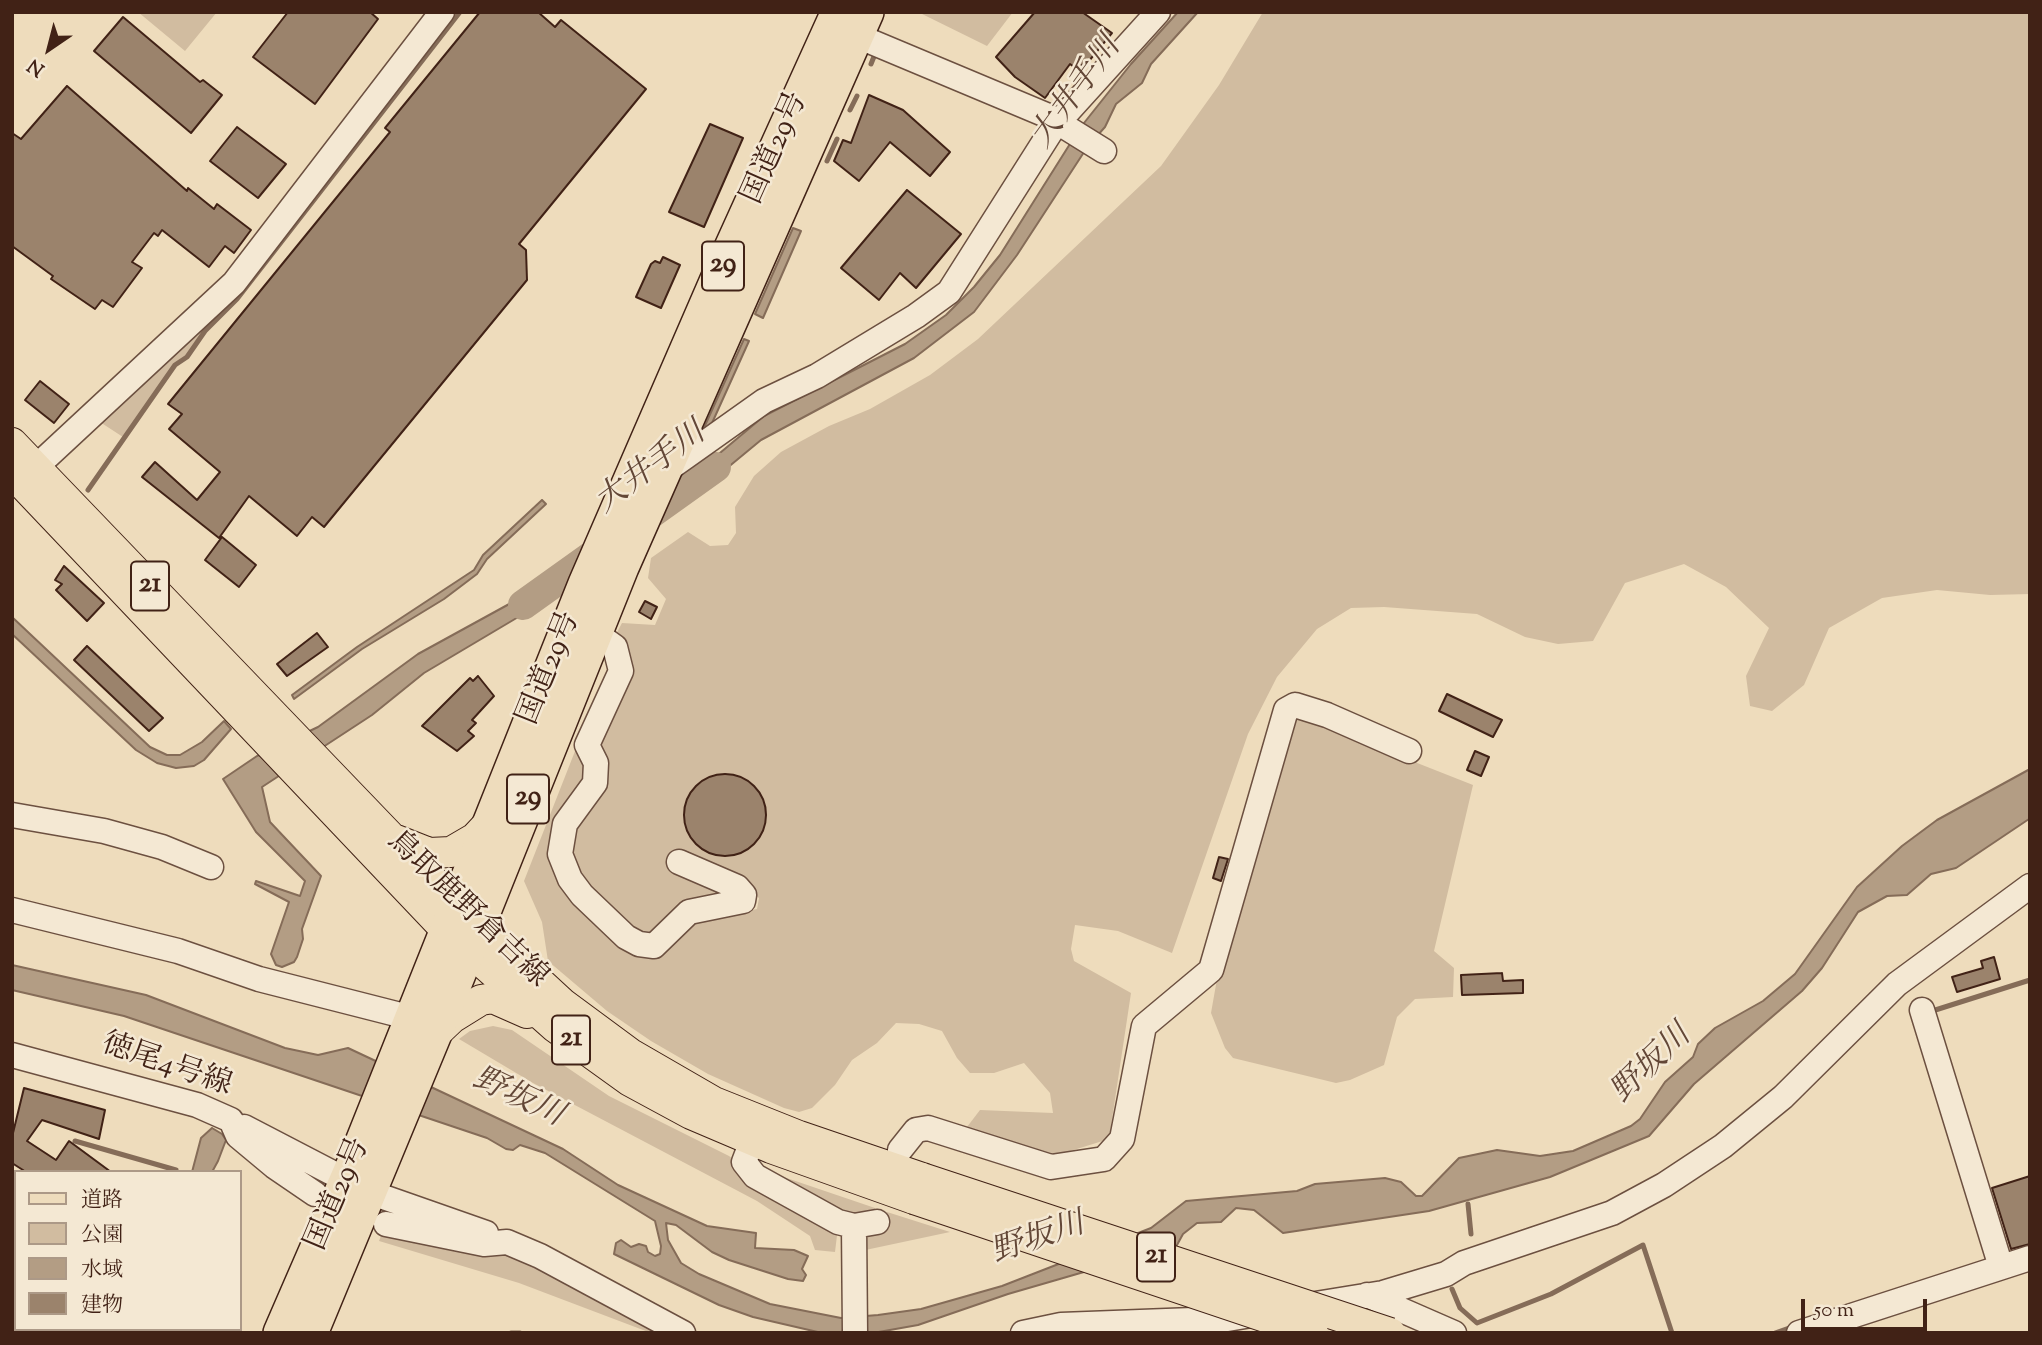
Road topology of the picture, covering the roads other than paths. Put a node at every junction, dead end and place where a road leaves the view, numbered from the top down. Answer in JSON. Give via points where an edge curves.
{"nodes":[{"id":1,"x":442,"y":12,"type":"edge"},
{"id":2,"x":1158,"y":12,"type":"edge"},
{"id":3,"x":853,"y":20,"type":"edge"},
{"id":4,"x":1059,"y":122,"type":"junction"},
{"id":5,"x":1104,"y":151,"type":"dead end"},
{"id":6,"x":12,"y":443,"type":"edge"},
{"id":7,"x":24,"y":470,"type":"edge"},
{"id":8,"x":659,"y":482,"type":"junction"},
{"id":9,"x":594,"y":632,"type":"junction"},
{"id":10,"x":1409,"y":751,"type":"dead end"},
{"id":11,"x":309,"y":768,"type":"junction"},
{"id":12,"x":12,"y":815,"type":"edge"},
{"id":13,"x":490,"y":822,"type":"junction"},
{"id":14,"x":389,"y":837,"type":"junction"},
{"id":15,"x":679,"y":862,"type":"dead end"},
{"id":16,"x":211,"y":867,"type":"dead end"},
{"id":17,"x":2030,"y":886,"type":"edge"},
{"id":18,"x":12,"y":910,"type":"edge"},
{"id":19,"x":462,"y":928,"type":"junction"},
{"id":20,"x":1922,"y":1010,"type":"dead end"},
{"id":21,"x":555,"y":1027,"type":"junction"},
{"id":22,"x":420,"y":1033,"type":"junction"},
{"id":23,"x":12,"y":1055,"type":"edge"},
{"id":24,"x":231,"y":1120,"type":"junction"},
{"id":25,"x":752,"y":1141,"type":"junction"},
{"id":26,"x":900,"y":1150,"type":"dead end"},
{"id":27,"x":352,"y":1181,"type":"junction"},
{"id":28,"x":918,"y":1189,"type":"junction"},
{"id":29,"x":386,"y":1224,"type":"dead end"},
{"id":30,"x":507,"y":1242,"type":"junction"},
{"id":31,"x":2030,"y":1258,"type":"edge"},
{"id":32,"x":2001,"y":1267,"type":"junction"},
{"id":33,"x":1367,"y":1295,"type":"junction"},
{"id":34,"x":1210,"y":1322,"type":"junction"},
{"id":35,"x":281,"y":1333,"type":"edge"},
{"id":36,"x":310,"y":1333,"type":"edge"},
{"id":37,"x":683,"y":1333,"type":"edge"},
{"id":38,"x":855,"y":1333,"type":"edge"},
{"id":39,"x":1023,"y":1333,"type":"edge"},
{"id":40,"x":1165,"y":1333,"type":"edge"},
{"id":41,"x":1233,"y":1333,"type":"edge"},
{"id":42,"x":1313,"y":1333,"type":"edge"},
{"id":43,"x":1390,"y":1333,"type":"edge"},
{"id":44,"x":1454,"y":1333,"type":"edge"},
{"id":45,"x":1799,"y":1333,"type":"edge"}],
"edges":[{"from":1,"to":7,"type":"street","via":[[234,283]]},
{"from":2,"to":4,"type":"street"},
{"from":3,"to":4,"type":"street"},
{"from":3,"to":8,"type":"highway","name":"国道29号","number":"29"},
{"from":3,"to":13,"type":"highway","name":"国道29号","number":"29","via":[[727,259],[612,522]]},
{"from":4,"to":5,"type":"street"},
{"from":4,"to":8,"type":"street","via":[[949,292],[817,376],[764,401]]},
{"from":6,"to":7,"type":"main road","name":"鳥取鹿野倉吉線","number":"21"},
{"from":7,"to":11,"type":"main road","name":"鳥取鹿野倉吉線","number":"21"},
{"from":8,"to":9,"type":"highway","name":"国道29号","number":"29"},
{"from":9,"to":15,"type":"street","via":[[615,647],[621,671],[587,745],[596,763],[595,783],[565,824],[560,853],[582,895],[626,937],[654,946],[689,912],[743,901],[737,887]]},
{"from":9,"to":19,"type":"highway","name":"国道29号","number":"29"},
{"from":10,"to":26,"type":"street","via":[[1316,711],[1295,705],[1286,710],[1211,970],[1144,1026],[1122,1139],[1104,1159],[1051,1167],[928,1128],[916,1130]]},
{"from":11,"to":14,"type":"main road","name":"鳥取鹿野倉吉線","number":"21"},
{"from":11,"to":19,"type":"main road","name":"鳥取鹿野倉吉線","number":"21"},
{"from":12,"to":16,"type":"street","via":[[104,831]]},
{"from":13,"to":14,"type":"main road","via":[[462,848],[442,854]]},
{"from":13,"to":19,"type":"highway","name":"国道29号","number":"29"},
{"from":14,"to":19,"type":"main road","name":"鳥取鹿野倉吉線","number":"21"},
{"from":17,"to":33,"type":"street","via":[[1897,984],[1783,1097],[1723,1146],[1664,1185],[1612,1213],[1464,1263],[1446,1275]]},
{"from":18,"to":22,"type":"street","via":[[178,951]]},
{"from":19,"to":21,"type":"main road","name":"鳥取鹿野倉吉線","number":"21"},
{"from":19,"to":22,"type":"highway","name":"国道29号","number":"29"},
{"from":19,"to":28,"type":"main road","name":"鳥取鹿野倉吉線","number":"21","via":[[586,1022],[684,1086]]},
{"from":20,"to":32,"type":"street"},
{"from":21,"to":22,"type":"main road","via":[[494,998],[466,1007]]},
{"from":21,"to":25,"type":"main road","name":"鳥取鹿野倉吉線","number":"21","via":[[649,1093]]},
{"from":22,"to":27,"type":"highway","name":"国道29号","number":"29"},
{"from":23,"to":24,"type":"street","name":"徳尾4号線","via":[[183,1101]]},
{"from":24,"to":27,"type":"street"},
{"from":24,"to":27,"type":"street","name":"徳尾4号線","via":[[238,1136],[274,1166]]},
{"from":25,"to":28,"type":"main road","name":"鳥取鹿野倉吉線","number":"21"},
{"from":25,"to":38,"type":"street","via":[[744,1162],[755,1176],[838,1222],[865,1224],[855,1267]]},
{"from":27,"to":30,"type":"street"},
{"from":27,"to":35,"type":"highway","name":"国道29号","number":"29"},
{"from":27,"to":36,"type":"highway","name":"国道29号","number":"29"},
{"from":28,"to":42,"type":"main road","name":"鳥取鹿野倉吉線","number":"21","bridge":true},
{"from":28,"to":43,"type":"main road","name":"鳥取鹿野倉吉線","number":"21","bridge":true},
{"from":29,"to":30,"type":"street","via":[[484,1244]]},
{"from":30,"to":37,"type":"street"},
{"from":31,"to":32,"type":"street"},
{"from":32,"to":45,"type":"street"},
{"from":33,"to":34,"type":"street"},
{"from":33,"to":44,"type":"street"},
{"from":34,"to":39,"type":"street","via":[[1061,1325]]},
{"from":34,"to":40,"type":"street","via":[[1195,1331]]},
{"from":34,"to":41,"type":"street"}]}
